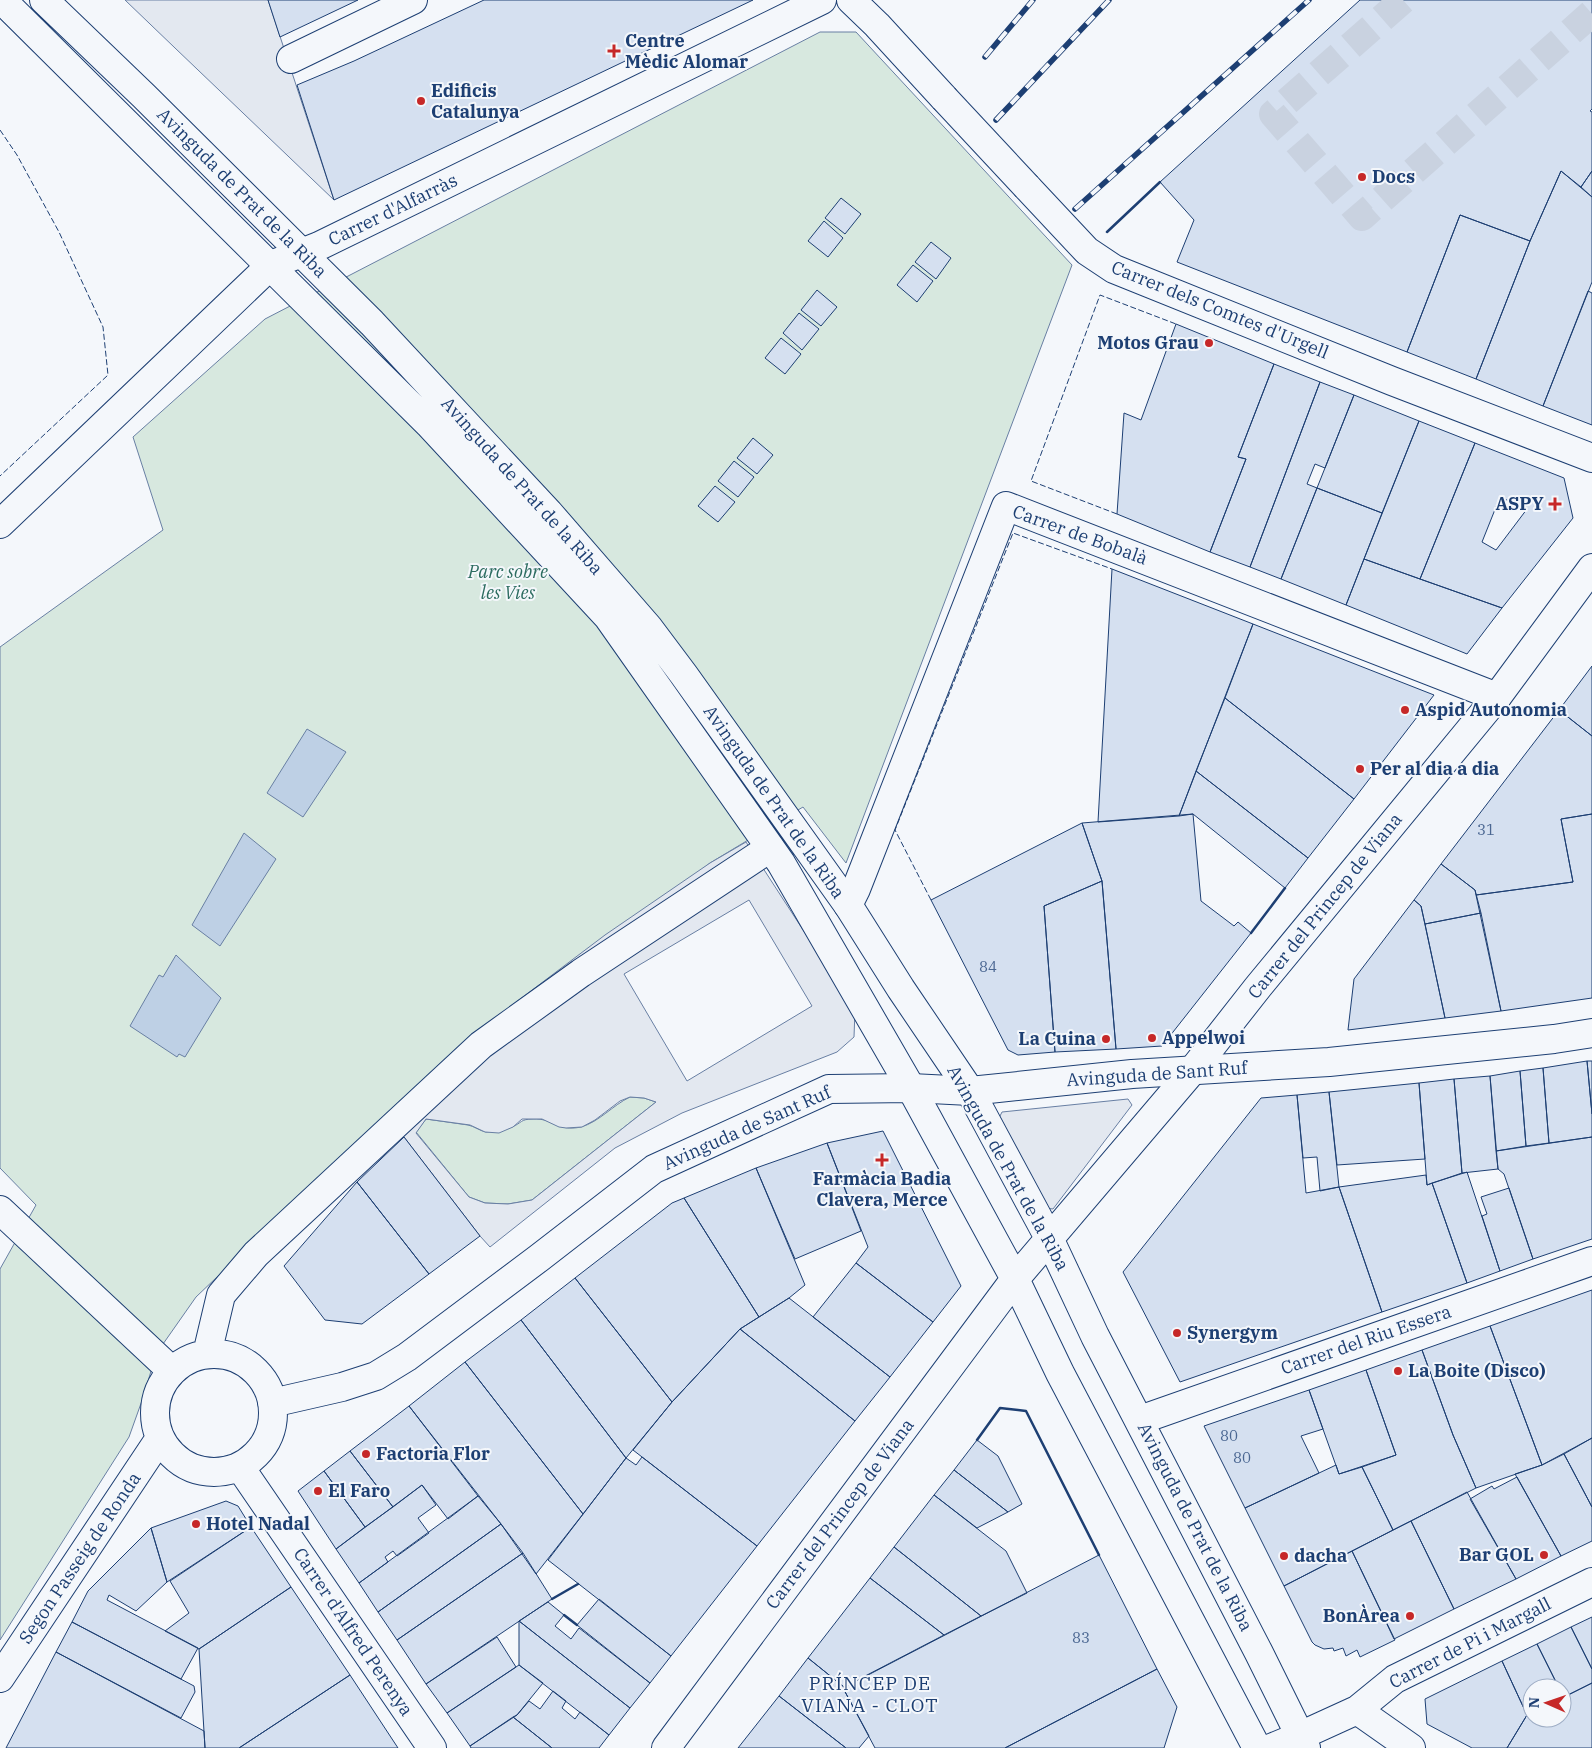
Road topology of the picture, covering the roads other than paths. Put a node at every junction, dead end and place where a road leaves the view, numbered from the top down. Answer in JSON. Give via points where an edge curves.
{"nodes":[{"id":1,"x":2,"y":0,"type":"edge"},
{"id":2,"x":44,"y":0,"type":"edge"},
{"id":3,"x":414,"y":0,"type":"edge"},
{"id":4,"x":822,"y":0,"type":"edge"},
{"id":5,"x":851,"y":0,"type":"edge"},
{"id":6,"x":291,"y":59,"type":"dead end"},
{"id":7,"x":302,"y":253,"type":"junction"},
{"id":8,"x":271,"y":265,"type":"junction"},
{"id":9,"x":1592,"y":458,"type":"edge"},
{"id":10,"x":0,"y":524,"type":"edge"},
{"id":11,"x":1592,"y":568,"type":"edge"},
{"id":12,"x":1497,"y":697,"type":"junction"},
{"id":13,"x":770,"y":848,"type":"junction"},
{"id":14,"x":848,"y":905,"type":"junction"},
{"id":15,"x":1592,"y":1033,"type":"edge"},
{"id":16,"x":1192,"y":1071,"type":"junction"},
{"id":17,"x":911,"y":1088,"type":"junction"},
{"id":18,"x":970,"y":1091,"type":"junction"},
{"id":19,"x":0,"y":1210,"type":"edge"},
{"id":20,"x":1050,"y":1238,"type":"junction"},
{"id":21,"x":1592,"y":1261,"type":"edge"},
{"id":22,"x":1015,"y":1279,"type":"junction"},
{"id":23,"x":207,"y":1354,"type":"junction"},
{"id":24,"x":172,"y":1371,"type":"junction"},
{"id":25,"x":272,"y":1403,"type":"junction"},
{"id":26,"x":1140,"y":1420,"type":"junction"},
{"id":27,"x":160,"y":1438,"type":"junction"},
{"id":28,"x":240,"y":1467,"type":"junction"},
{"id":29,"x":1592,"y":1582,"type":"edge"},
{"id":30,"x":0,"y":1678,"type":"edge"},
{"id":31,"x":1356,"y":1710,"type":"junction"},
{"id":32,"x":1303,"y":1742,"type":"edge"},
{"id":33,"x":432,"y":1748,"type":"edge"},
{"id":34,"x":666,"y":1748,"type":"edge"},
{"id":35,"x":1258,"y":1748,"type":"edge"},
{"id":36,"x":1271,"y":1748,"type":"edge"},
{"id":37,"x":1411,"y":1748,"type":"edge"}],
"edges":[{"from":1,"to":8,"type":"street","name":"Avinguda de Prat de la Riba"},
{"from":2,"to":7,"type":"street","name":"Avinguda de Prat de la Riba"},
{"from":3,"to":6,"type":"street"},
{"from":4,"to":7,"type":"street","name":"Carrer d'Alfarràs"},
{"from":5,"to":9,"type":"street","name":"Carrer dels Comtes d'Urgell","bridge":true,"via":[[1087,251],[1114,268]]},
{"from":7,"to":8,"type":"street","name":"Carrer d'Alfarràs"},
{"from":7,"to":14,"type":"street","name":"Avinguda de Prat de la Riba","via":[[536,498],[648,627]]},
{"from":8,"to":10,"type":"street","name":"Carrer d'Alfarràs"},
{"from":8,"to":13,"type":"street","name":"Avinguda de Prat de la Riba","via":[[429,424],[608,618]]},
{"from":11,"to":12,"type":"street","name":"Carrer del Princep de Viana"},
{"from":12,"to":14,"type":"street","name":"Carrer de Bobalà","via":[[1006,506]]},
{"from":12,"to":16,"type":"street","name":"Carrer del Princep de Viana"},
{"from":13,"to":17,"type":"street","name":"Avinguda de Prat de la Riba"},
{"from":13,"to":23,"type":"street","via":[[581,973],[481,1045],[256,1254],[220,1295]]},
{"from":14,"to":18,"type":"street","name":"Avinguda de Prat de la Riba"},
{"from":15,"to":16,"type":"street","name":"Avinguda de Sant Ruf","via":[[1329,1062]]},
{"from":16,"to":18,"type":"street","name":"Avinguda de Sant Ruf"},
{"from":16,"to":20,"type":"street","name":"Carrer del Princep de Viana"},
{"from":17,"to":18,"type":"street","name":"Avinguda de Sant Ruf"},
{"from":17,"to":22,"type":"street","name":"Avinguda de Prat de la Riba"},
{"from":17,"to":25,"type":"street","name":"Avinguda de Sant Ruf","via":[[829,1089],[654,1168],[407,1357],[376,1376],[342,1388]]},
{"from":18,"to":20,"type":"street","name":"Avinguda de Prat de la Riba"},
{"from":19,"to":24,"type":"street"},
{"from":20,"to":22,"type":"street","name":"Carrer del Princep de Viana"},
{"from":20,"to":26,"type":"street","name":"Avinguda de Prat de la Riba","via":[[1095,1336]]},
{"from":21,"to":26,"type":"street","name":"Carrer del Riu Essera"},
{"from":22,"to":34,"type":"street","name":"Carrer del Princep de Viana"},
{"from":22,"to":35,"type":"street","name":"Avinguda de Prat de la Riba","via":[[1060,1374]]},
{"from":23,"to":24,"type":"street","via":[[188,1360]]},
{"from":23,"to":25,"type":"street","via":[[226,1355],[244,1362],[259,1375]]},
{"from":24,"to":27,"type":"street","via":[[161,1386],[155,1403],[155,1421]]},
{"from":25,"to":28,"type":"street","via":[[271,1428],[265,1444]]},
{"from":26,"to":32,"type":"street","name":"Avinguda de Prat de la Riba"},
{"from":27,"to":28,"type":"street","via":[[185,1466],[203,1472],[222,1472]]},
{"from":27,"to":30,"type":"street","name":"Segon Passeig de Ronda"},
{"from":28,"to":33,"type":"street","name":"Carrer d'Alfred Perenya"},
{"from":29,"to":31,"type":"street","name":"Carrer de Pi i Margall","via":[[1395,1679]]},
{"from":31,"to":32,"type":"street","name":"Carrer de Pi i Margall"},
{"from":31,"to":37,"type":"street"},
{"from":32,"to":36,"type":"street","name":"Carrer de Pi i Margall"}]}
